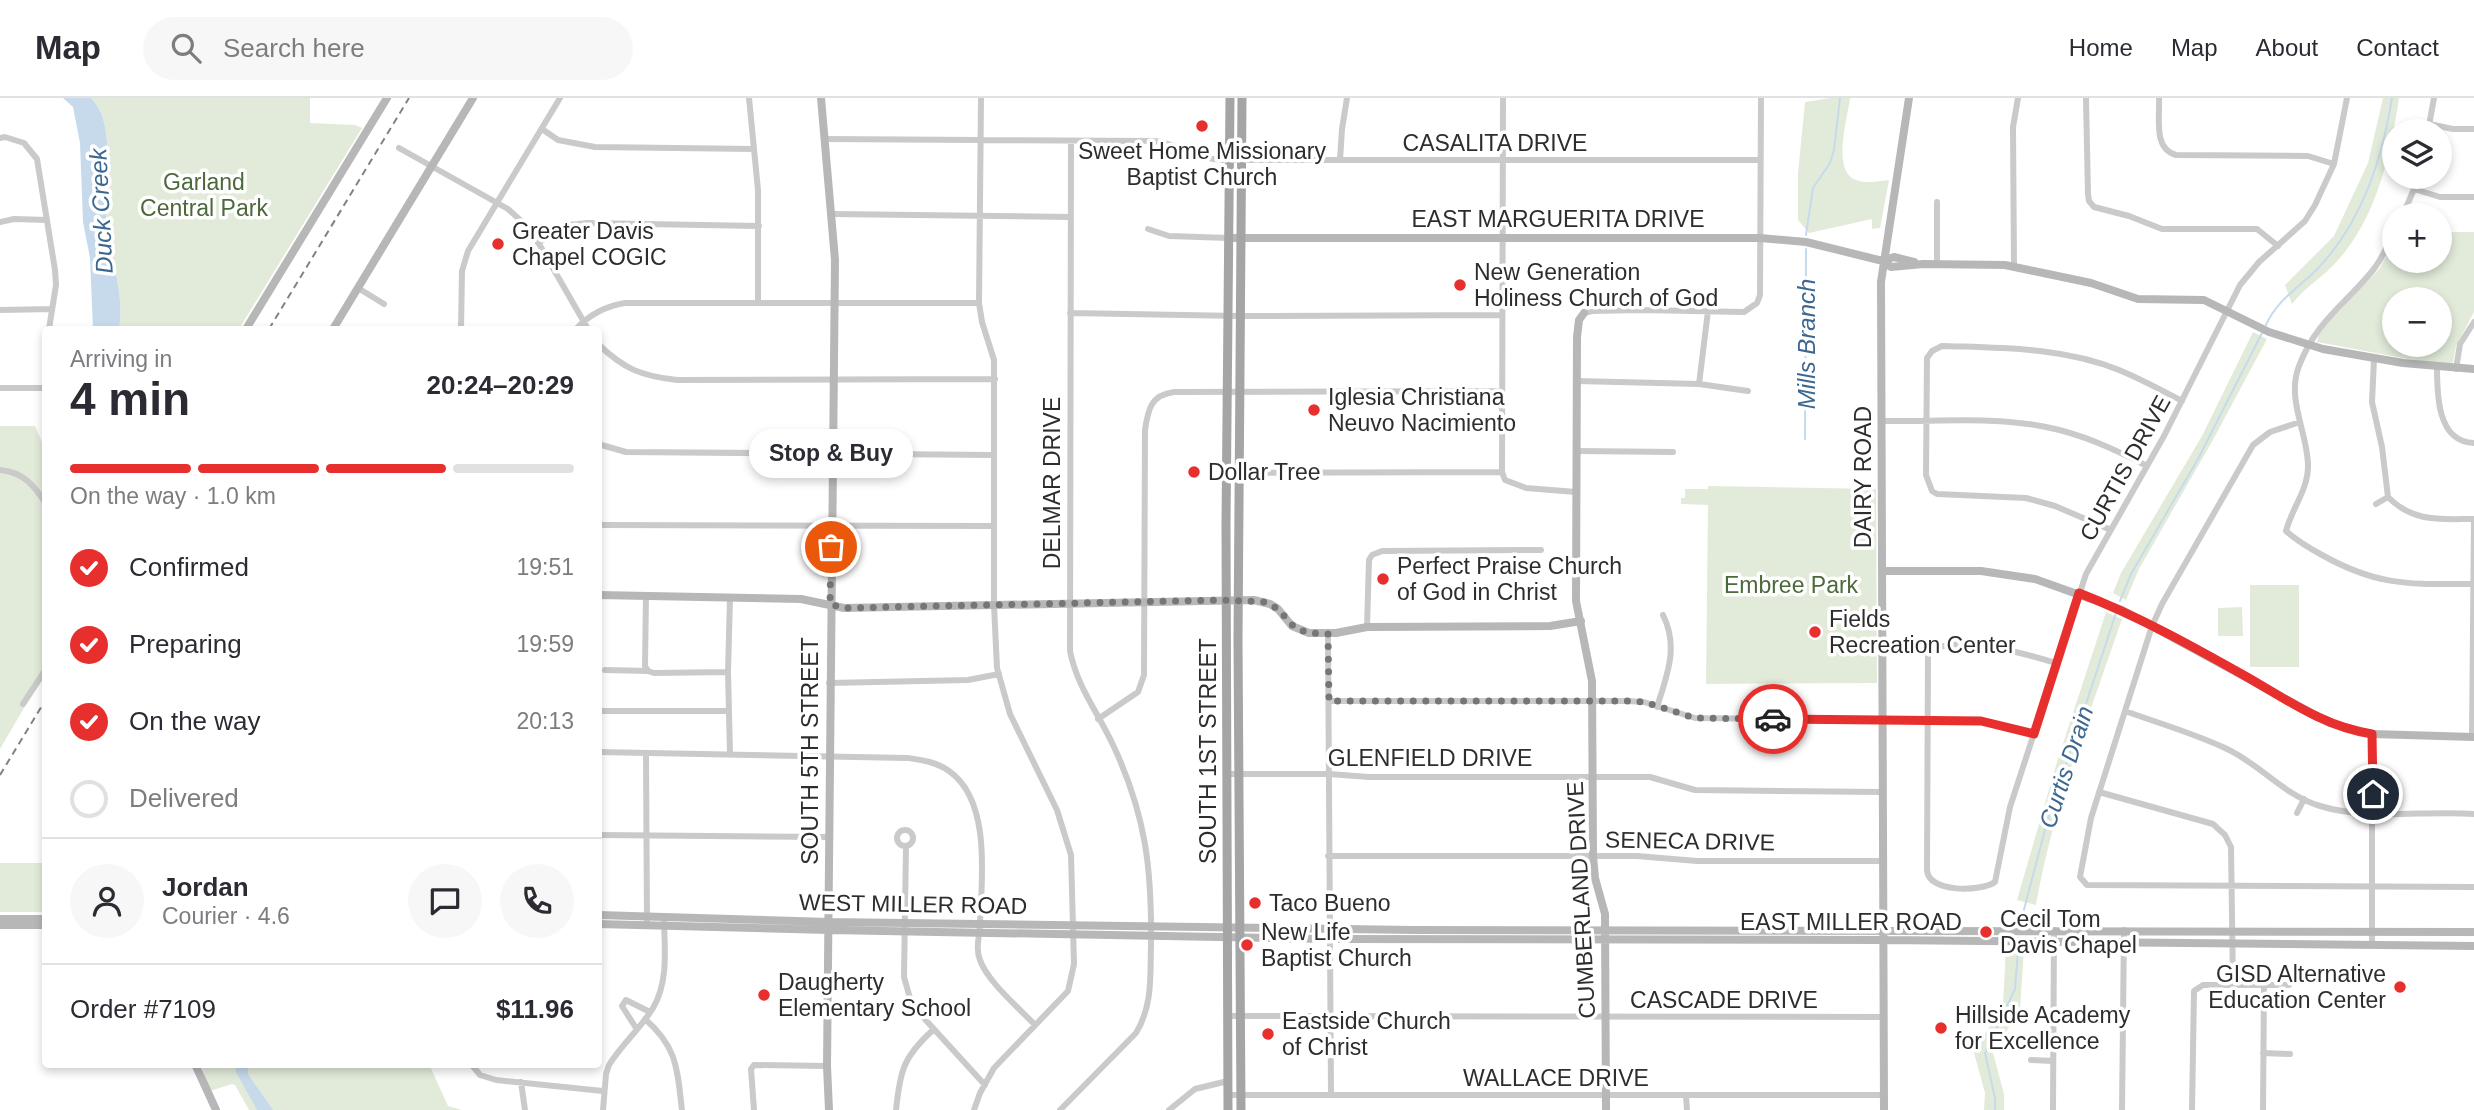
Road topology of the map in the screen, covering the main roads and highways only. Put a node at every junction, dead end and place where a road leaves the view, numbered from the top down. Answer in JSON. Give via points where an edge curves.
{"nodes":[{"id":1,"x":1230,"y":98,"type":"edge"},
{"id":2,"x":1242,"y":98,"type":"edge"},
{"id":3,"x":1227,"y":686,"type":"junction"},
{"id":4,"x":1239,"y":686,"type":"junction"},
{"id":5,"x":1227,"y":862,"type":"junction"},
{"id":6,"x":1240,"y":862,"type":"junction"},
{"id":7,"x":1228,"y":1110,"type":"edge"},
{"id":8,"x":1241,"y":1110,"type":"edge"}],
"edges":[{"from":1,"to":3,"type":"main road","name":"SOUTH 1ST STREET"},
{"from":2,"to":4,"type":"main road","name":"SOUTH 1ST STREET"},
{"from":3,"to":4,"type":"main road"},
{"from":3,"to":5,"type":"main road","name":"SOUTH 1ST STREET"},
{"from":4,"to":6,"type":"main road","name":"SOUTH 1ST STREET"},
{"from":5,"to":6,"type":"main road"},
{"from":5,"to":7,"type":"main road","name":"SOUTH 1ST STREET"},
{"from":6,"to":8,"type":"main road","name":"SOUTH 1ST STREET"}]}
